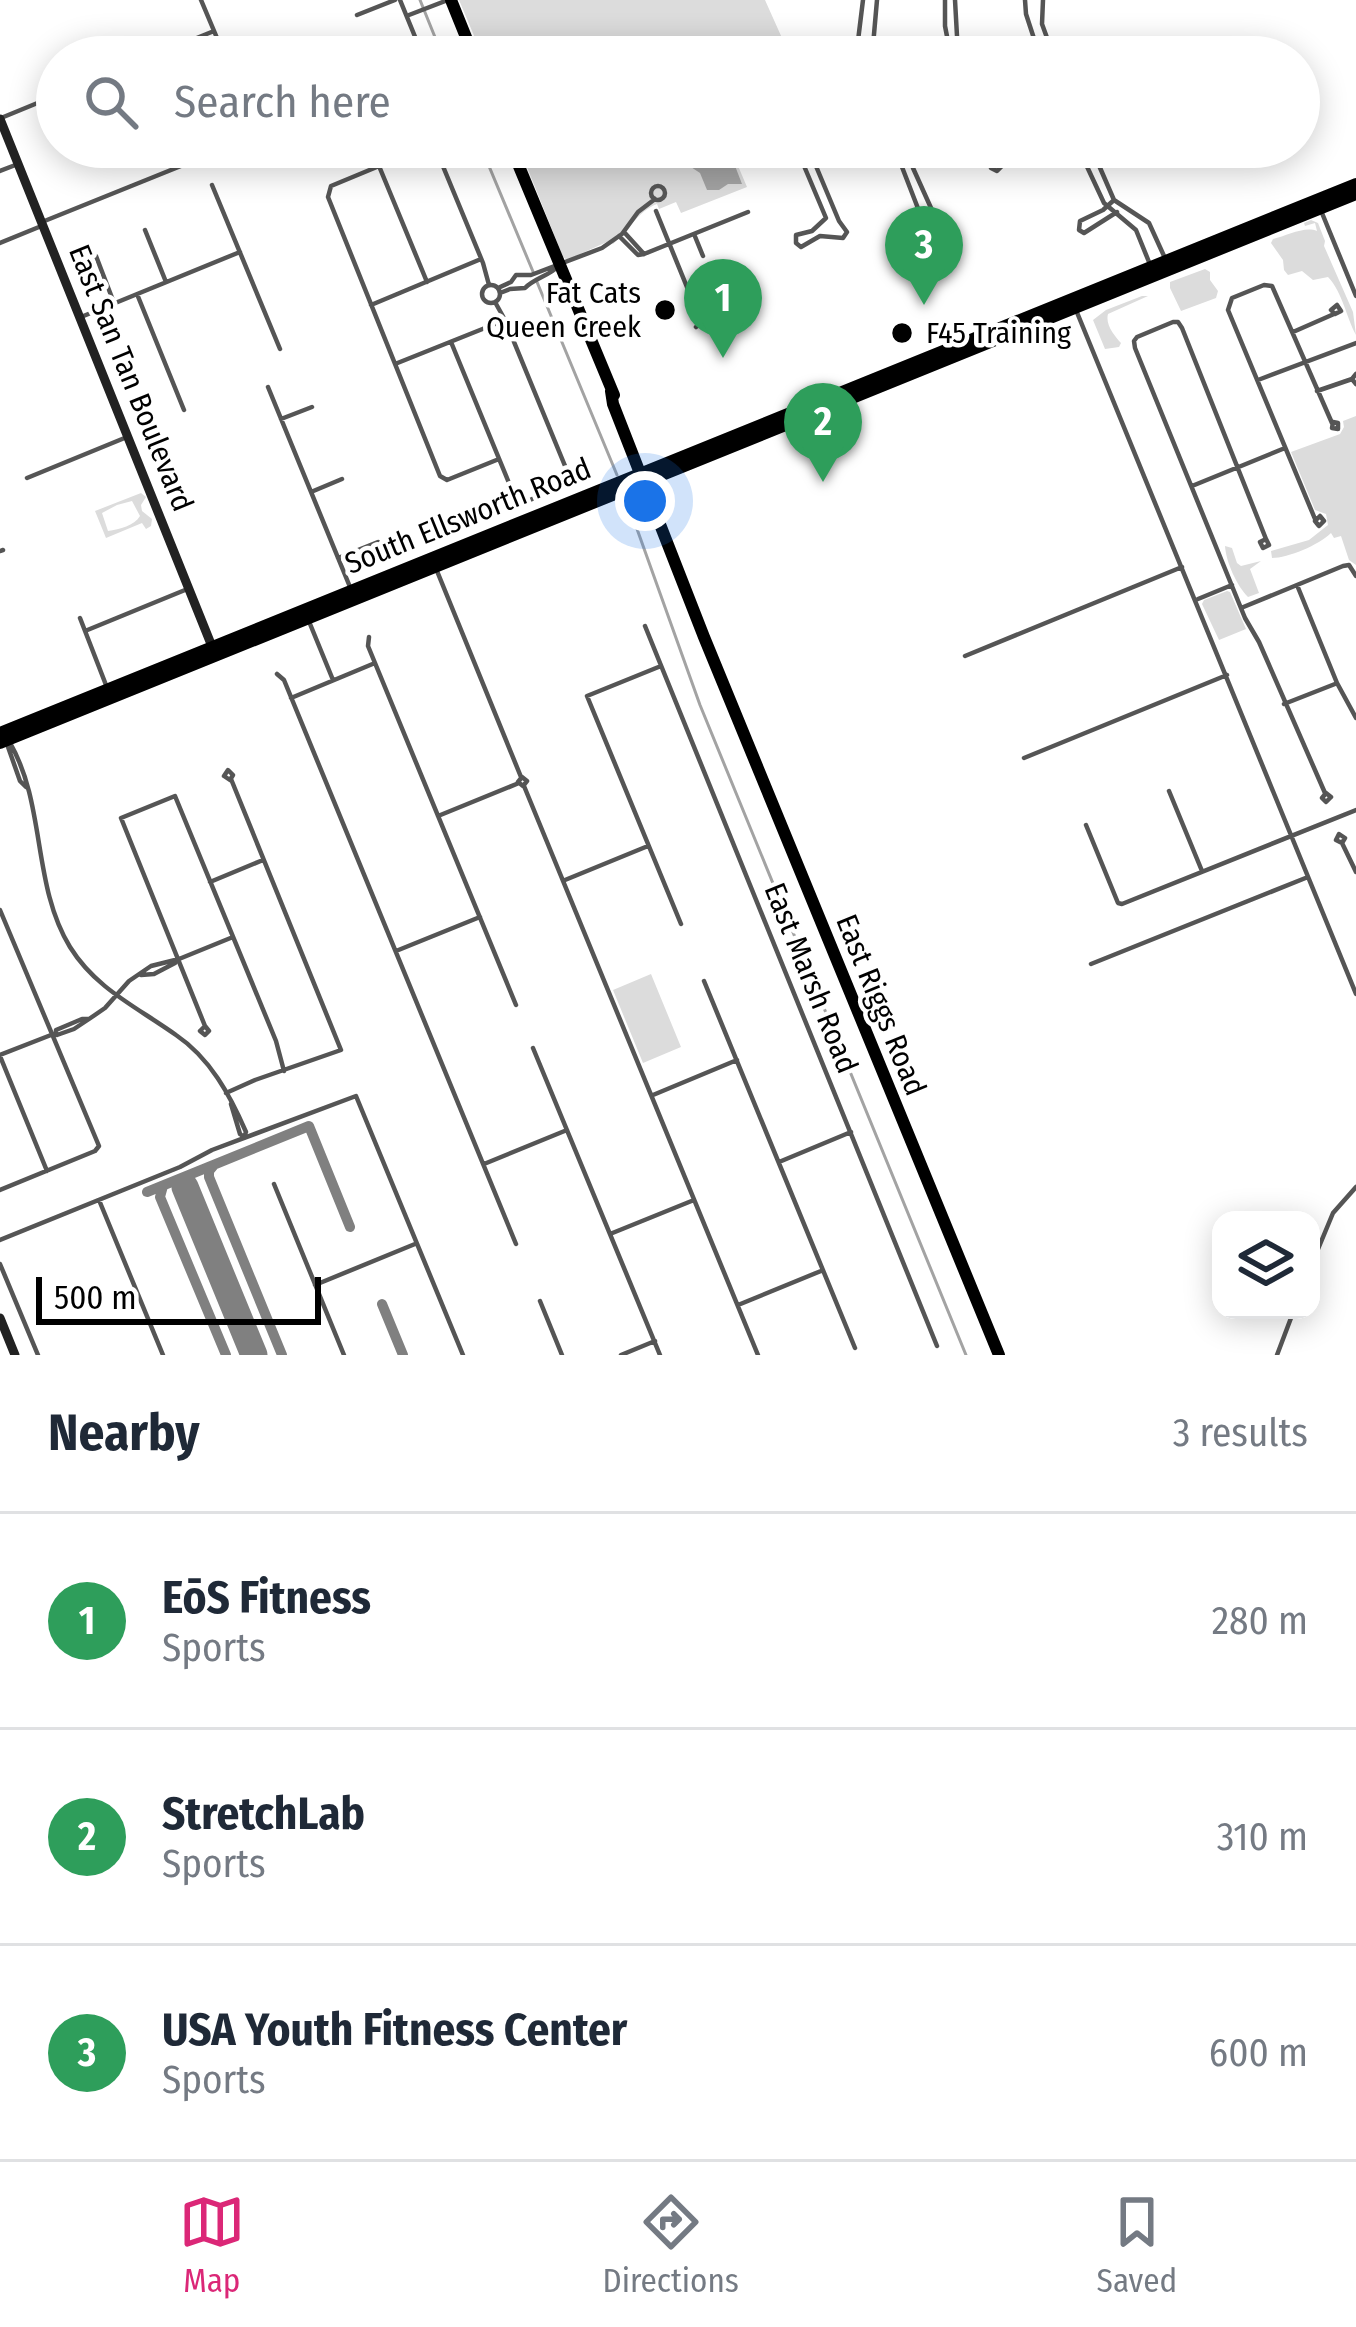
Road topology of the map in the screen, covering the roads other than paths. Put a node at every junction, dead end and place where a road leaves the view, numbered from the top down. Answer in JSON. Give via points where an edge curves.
{"nodes":[{"id":1,"x":201,"y":0,"type":"edge"},
{"id":2,"x":398,"y":0,"type":"edge"},
{"id":3,"x":449,"y":0,"type":"edge"},
{"id":4,"x":863,"y":0,"type":"edge"},
{"id":5,"x":877,"y":0,"type":"edge"},
{"id":6,"x":945,"y":0,"type":"edge"},
{"id":7,"x":956,"y":0,"type":"edge"},
{"id":8,"x":1025,"y":0,"type":"edge"},
{"id":9,"x":1043,"y":0,"type":"edge"},
{"id":10,"x":357,"y":15,"type":"dead end"},
{"id":11,"x":407,"y":16,"type":"junction"},
{"id":12,"x":214,"y":31,"type":"junction"},
{"id":13,"x":202,"y":36,"type":"edge"},
{"id":14,"x":216,"y":36,"type":"edge"},
{"id":15,"x":415,"y":36,"type":"edge"},
{"id":16,"x":465,"y":36,"type":"edge"},
{"id":17,"x":859,"y":36,"type":"edge"},
{"id":18,"x":873,"y":36,"type":"edge"},
{"id":19,"x":949,"y":36,"type":"edge"},
{"id":20,"x":956,"y":36,"type":"edge"},
{"id":21,"x":1033,"y":36,"type":"edge"},
{"id":22,"x":1046,"y":36,"type":"edge"},
{"id":23,"x":36,"y":104,"type":"edge"},
{"id":24,"x":0,"y":119,"type":"edge"},
{"id":25,"x":19,"y":164,"type":"junction"},
{"id":26,"x":177,"y":168,"type":"edge"},
{"id":27,"x":374,"y":168,"type":"edge"},
{"id":28,"x":380,"y":168,"type":"edge"},
{"id":29,"x":444,"y":168,"type":"edge"},
{"id":30,"x":520,"y":168,"type":"edge"},
{"id":31,"x":805,"y":168,"type":"edge"},
{"id":32,"x":817,"y":168,"type":"edge"},
{"id":33,"x":902,"y":168,"type":"edge"},
{"id":34,"x":914,"y":168,"type":"edge"},
{"id":35,"x":1089,"y":168,"type":"edge"},
{"id":36,"x":1100,"y":168,"type":"edge"},
{"id":37,"x":0,"y":171,"type":"edge"},
{"id":38,"x":212,"y":184,"type":"dead end"},
{"id":39,"x":1356,"y":184,"type":"edge"},
{"id":40,"x":1356,"y":194,"type":"edge"},
{"id":41,"x":655,"y":199,"type":"dead end"},
{"id":42,"x":1114,"y":200,"type":"junction"},
{"id":43,"x":1318,"y":204,"type":"junction"},
{"id":44,"x":1107,"y":206,"type":"junction"},
{"id":45,"x":1122,"y":206,"type":"junction"},
{"id":46,"x":656,"y":211,"type":"dead end"},
{"id":47,"x":748,"y":212,"type":"dead end"},
{"id":48,"x":1116,"y":214,"type":"junction"},
{"id":49,"x":43,"y":223,"type":"junction"},
{"id":50,"x":145,"y":230,"type":"dead end"},
{"id":51,"x":622,"y":234,"type":"junction"},
{"id":52,"x":694,"y":234,"type":"junction"},
{"id":53,"x":1156,"y":238,"type":"junction"},
{"id":54,"x":0,"y":243,"type":"edge"},
{"id":55,"x":669,"y":244,"type":"junction"},
{"id":56,"x":1142,"y":244,"type":"junction"},
{"id":57,"x":240,"y":252,"type":"junction"},
{"id":58,"x":95,"y":256,"type":"dead end"},
{"id":59,"x":703,"y":256,"type":"dead end"},
{"id":60,"x":481,"y":259,"type":"junction"},
{"id":61,"x":1166,"y":261,"type":"junction"},
{"id":62,"x":560,"y":266,"type":"junction"},
{"id":63,"x":1147,"y":274,"type":"junction"},
{"id":64,"x":532,"y":278,"type":"junction"},
{"id":65,"x":166,"y":282,"type":"junction"},
{"id":66,"x":427,"y":282,"type":"junction"},
{"id":67,"x":489,"y":285,"type":"junction"},
{"id":68,"x":499,"y":291,"type":"junction"},
{"id":69,"x":137,"y":294,"type":"junction"},
{"id":70,"x":1356,"y":296,"type":"edge"},
{"id":71,"x":495,"y":302,"type":"junction"},
{"id":72,"x":114,"y":303,"type":"junction"},
{"id":73,"x":1073,"y":304,"type":"junction"},
{"id":74,"x":371,"y":305,"type":"junction"},
{"id":75,"x":1334,"y":314,"type":"dead end"},
{"id":76,"x":81,"y":317,"type":"junction"},
{"id":77,"x":506,"y":320,"type":"junction"},
{"id":78,"x":696,"y":327,"type":"dead end"},
{"id":79,"x":1293,"y":332,"type":"junction"},
{"id":80,"x":452,"y":341,"type":"junction"},
{"id":81,"x":1356,"y":343,"type":"edge"},
{"id":82,"x":280,"y":349,"type":"dead end"},
{"id":83,"x":1304,"y":361,"type":"junction"},
{"id":84,"x":395,"y":364,"type":"junction"},
{"id":85,"x":1355,"y":379,"type":"edge"},
{"id":86,"x":1258,"y":380,"type":"junction"},
{"id":87,"x":268,"y":387,"type":"dead end"},
{"id":88,"x":1317,"y":391,"type":"junction"},
{"id":89,"x":312,"y":406,"type":"dead end"},
{"id":90,"x":184,"y":410,"type":"dead end"},
{"id":91,"x":280,"y":419,"type":"junction"},
{"id":92,"x":1332,"y":423,"type":"dead end"},
{"id":93,"x":129,"y":436,"type":"junction"},
{"id":94,"x":1285,"y":448,"type":"junction"},
{"id":95,"x":499,"y":459,"type":"junction"},
{"id":96,"x":1238,"y":467,"type":"junction"},
{"id":97,"x":646,"y":476,"type":"junction"},
{"id":98,"x":27,"y":478,"type":"dead end"},
{"id":99,"x":342,"y":479,"type":"dead end"},
{"id":100,"x":1192,"y":486,"type":"junction"},
{"id":101,"x":311,"y":492,"type":"junction"},
{"id":102,"x":1316,"y":519,"type":"dead end"},
{"id":103,"x":1266,"y":539,"type":"dead end"},
{"id":104,"x":378,"y":542,"type":"dead end"},
{"id":105,"x":338,"y":558,"type":"junction"},
{"id":106,"x":433,"y":562,"type":"junction"},
{"id":107,"x":1182,"y":568,"type":"junction"},
{"id":108,"x":1356,"y":576,"type":"edge"},
{"id":109,"x":1232,"y":585,"type":"junction"},
{"id":110,"x":1297,"y":585,"type":"junction"},
{"id":111,"x":189,"y":589,"type":"junction"},
{"id":112,"x":353,"y":594,"type":"junction"},
{"id":113,"x":1196,"y":600,"type":"junction"},
{"id":114,"x":1241,"y":608,"type":"junction"},
{"id":115,"x":306,"y":614,"type":"junction"},
{"id":116,"x":80,"y":618,"type":"dead end"},
{"id":117,"x":645,"y":626,"type":"dead end"},
{"id":118,"x":85,"y":631,"type":"junction"},
{"id":119,"x":369,"y":637,"type":"dead end"},
{"id":120,"x":214,"y":651,"type":"junction"},
{"id":121,"x":965,"y":656,"type":"dead end"},
{"id":122,"x":375,"y":663,"type":"junction"},
{"id":123,"x":661,"y":666,"type":"junction"},
{"id":124,"x":277,"y":674,"type":"dead end"},
{"id":125,"x":1226,"y":675,"type":"junction"},
{"id":126,"x":333,"y":680,"type":"junction"},
{"id":127,"x":1337,"y":683,"type":"junction"},
{"id":128,"x":108,"y":688,"type":"junction"},
{"id":129,"x":291,"y":698,"type":"junction"},
{"id":130,"x":1284,"y":704,"type":"junction"},
{"id":131,"x":1356,"y":718,"type":"edge"},
{"id":132,"x":3,"y":735,"type":"edge"},
{"id":133,"x":1024,"y":758,"type":"dead end"},
{"id":134,"x":231,"y":779,"type":"dead end"},
{"id":135,"x":521,"y":782,"type":"junction"},
{"id":136,"x":1169,"y":790,"type":"dead end"},
{"id":137,"x":1325,"y":793,"type":"dead end"},
{"id":138,"x":1356,"y":810,"type":"edge"},
{"id":139,"x":438,"y":816,"type":"junction"},
{"id":140,"x":1086,"y":825,"type":"dead end"},
{"id":141,"x":1292,"y":836,"type":"junction"},
{"id":142,"x":1342,"y":842,"type":"dead end"},
{"id":143,"x":648,"y":846,"type":"junction"},
{"id":144,"x":263,"y":860,"type":"junction"},
{"id":145,"x":1202,"y":871,"type":"junction"},
{"id":146,"x":1356,"y":872,"type":"edge"},
{"id":147,"x":1308,"y":877,"type":"junction"},
{"id":148,"x":563,"y":881,"type":"junction"},
{"id":149,"x":210,"y":882,"type":"junction"},
{"id":150,"x":0,"y":910,"type":"edge"},
{"id":151,"x":480,"y":917,"type":"junction"},
{"id":152,"x":681,"y":924,"type":"dead end"},
{"id":153,"x":232,"y":937,"type":"junction"},
{"id":154,"x":395,"y":951,"type":"junction"},
{"id":155,"x":179,"y":959,"type":"junction"},
{"id":156,"x":1091,"y":964,"type":"dead end"},
{"id":157,"x":1356,"y":967,"type":"edge"},
{"id":158,"x":1347,"y":971,"type":"junction"},
{"id":159,"x":704,"y":980,"type":"dead end"},
{"id":160,"x":1356,"y":994,"type":"edge"},
{"id":161,"x":116,"y":996,"type":"junction"},
{"id":162,"x":516,"y":1006,"type":"dead end"},
{"id":163,"x":205,"y":1026,"type":"dead end"},
{"id":164,"x":54,"y":1034,"type":"junction"},
{"id":165,"x":533,"y":1048,"type":"dead end"},
{"id":166,"x":0,"y":1056,"type":"edge"},
{"id":167,"x":737,"y":1060,"type":"junction"},
{"id":168,"x":284,"y":1072,"type":"junction"},
{"id":169,"x":226,"y":1094,"type":"junction"},
{"id":170,"x":651,"y":1095,"type":"junction"},
{"id":171,"x":567,"y":1130,"type":"junction"},
{"id":172,"x":851,"y":1132,"type":"junction"},
{"id":173,"x":244,"y":1137,"type":"junction"},
{"id":174,"x":779,"y":1162,"type":"junction"},
{"id":175,"x":483,"y":1164,"type":"junction"},
{"id":176,"x":47,"y":1172,"type":"junction"},
{"id":177,"x":274,"y":1184,"type":"dead end"},
{"id":178,"x":1356,"y":1187,"type":"edge"},
{"id":179,"x":0,"y":1190,"type":"edge"},
{"id":180,"x":99,"y":1200,"type":"junction"},
{"id":181,"x":695,"y":1200,"type":"junction"},
{"id":182,"x":610,"y":1234,"type":"junction"},
{"id":183,"x":0,"y":1240,"type":"edge"},
{"id":184,"x":417,"y":1244,"type":"junction"},
{"id":185,"x":516,"y":1244,"type":"dead end"},
{"id":186,"x":1320,"y":1245,"type":"edge"},
{"id":187,"x":0,"y":1264,"type":"edge"},
{"id":188,"x":823,"y":1270,"type":"junction"},
{"id":189,"x":315,"y":1285,"type":"junction"},
{"id":190,"x":540,"y":1301,"type":"dead end"},
{"id":191,"x":738,"y":1305,"type":"junction"},
{"id":192,"x":0,"y":1318,"type":"edge"},
{"id":193,"x":1291,"y":1319,"type":"edge"},
{"id":194,"x":655,"y":1341,"type":"junction"},
{"id":195,"x":937,"y":1346,"type":"dead end"},
{"id":196,"x":855,"y":1348,"type":"dead end"},
{"id":197,"x":15,"y":1355,"type":"edge"},
{"id":198,"x":38,"y":1355,"type":"edge"},
{"id":199,"x":163,"y":1355,"type":"edge"},
{"id":200,"x":344,"y":1355,"type":"edge"},
{"id":201,"x":463,"y":1355,"type":"edge"},
{"id":202,"x":562,"y":1355,"type":"edge"},
{"id":203,"x":621,"y":1355,"type":"edge"},
{"id":204,"x":660,"y":1355,"type":"edge"},
{"id":205,"x":758,"y":1355,"type":"edge"},
{"id":206,"x":999,"y":1355,"type":"edge"},
{"id":207,"x":1277,"y":1355,"type":"edge"}],
"edges":[{"from":1,"to":12,"type":"street"},
{"from":2,"to":10,"type":"street"},
{"from":2,"to":11,"type":"street"},
{"from":3,"to":11,"type":"street"},
{"from":3,"to":16,"type":"main road"},
{"from":4,"to":17,"type":"street"},
{"from":5,"to":18,"type":"street"},
{"from":6,"to":19,"type":"street"},
{"from":7,"to":20,"type":"street"},
{"from":8,"to":21,"type":"street"},
{"from":9,"to":22,"type":"street"},
{"from":11,"to":15,"type":"street"},
{"from":12,"to":13,"type":"street"},
{"from":12,"to":14,"type":"street"},
{"from":23,"to":24,"type":"street"},
{"from":24,"to":25,"type":"street","name":"East San Tan Boulevard"},
{"from":25,"to":37,"type":"street"},
{"from":25,"to":49,"type":"street","name":"East San Tan Boulevard"},
{"from":26,"to":49,"type":"street"},
{"from":27,"to":74,"type":"street","via":[[328,188]]},
{"from":28,"to":66,"type":"street"},
{"from":29,"to":60,"type":"street"},
{"from":30,"to":62,"type":"main road","name":"East Riggs Road"},
{"from":31,"to":32,"type":"street","via":[[826,218],[796,236],[801,247],[847,232]]},
{"from":33,"to":34,"type":"street","via":[[924,215],[931,208]]},
{"from":35,"to":44,"type":"street"},
{"from":36,"to":42,"type":"street"},
{"from":38,"to":57,"type":"street"},
{"from":39,"to":43,"type":"main road","name":"South Ellsworth Road"},
{"from":40,"to":43,"type":"main road","name":"South Ellsworth Road"},
{"from":41,"to":51,"type":"street"},
{"from":42,"to":44,"type":"street"},
{"from":42,"to":45,"type":"street"},
{"from":43,"to":61,"type":"main road","name":"South Ellsworth Road"},
{"from":43,"to":63,"type":"main road","name":"South Ellsworth Road"},
{"from":43,"to":70,"type":"street"},
{"from":44,"to":48,"type":"street"},
{"from":44,"to":48,"type":"street","via":[[1078,230]]},
{"from":45,"to":48,"type":"street"},
{"from":45,"to":53,"type":"street","via":[[1149,223]]},
{"from":46,"to":55,"type":"street"},
{"from":47,"to":52,"type":"street"},
{"from":48,"to":56,"type":"street"},
{"from":49,"to":54,"type":"street"},
{"from":49,"to":76,"type":"street","name":"East San Tan Boulevard"},
{"from":50,"to":65,"type":"street"},
{"from":51,"to":55,"type":"street","via":[[638,255]]},
{"from":51,"to":62,"type":"street"},
{"from":52,"to":55,"type":"street"},
{"from":52,"to":59,"type":"street"},
{"from":53,"to":56,"type":"street"},
{"from":53,"to":61,"type":"street"},
{"from":55,"to":78,"type":"street","via":[[700,319]]},
{"from":56,"to":63,"type":"street"},
{"from":57,"to":65,"type":"street"},
{"from":57,"to":82,"type":"street"},
{"from":58,"to":72,"type":"street"},
{"from":60,"to":66,"type":"street"},
{"from":60,"to":67,"type":"street"},
{"from":61,"to":63,"type":"main road","name":"South Ellsworth Road"},
{"from":62,"to":64,"type":"street"},
{"from":62,"to":97,"type":"main road","name":"East Riggs Road"},
{"from":63,"to":73,"type":"main road","name":"South Ellsworth Road"},
{"from":64,"to":68,"type":"street","via":[[525,288]]},
{"from":64,"to":68,"type":"street","via":[[516,275]]},
{"from":65,"to":69,"type":"street"},
{"from":66,"to":74,"type":"street"},
{"from":67,"to":68,"type":"street"},
{"from":67,"to":71,"type":"street","via":[[483,297]]},
{"from":68,"to":71,"type":"street"},
{"from":69,"to":72,"type":"street"},
{"from":69,"to":90,"type":"street"},
{"from":71,"to":77,"type":"street"},
{"from":72,"to":76,"type":"street"},
{"from":73,"to":97,"type":"main road","name":"South Ellsworth Road"},
{"from":73,"to":107,"type":"street"},
{"from":74,"to":84,"type":"street"},
{"from":75,"to":79,"type":"street"},
{"from":76,"to":93,"type":"street","name":"East San Tan Boulevard"},
{"from":77,"to":80,"type":"street"},
{"from":77,"to":95,"type":"street","via":[[569,482],[519,502]]},
{"from":79,"to":83,"type":"street"},
{"from":79,"to":86,"type":"street","via":[[1270,284],[1229,301]]},
{"from":80,"to":84,"type":"street"},
{"from":80,"to":95,"type":"street"},
{"from":81,"to":83,"type":"street"},
{"from":83,"to":86,"type":"street"},
{"from":83,"to":88,"type":"street"},
{"from":84,"to":95,"type":"street","via":[[440,476]]},
{"from":85,"to":88,"type":"street"},
{"from":86,"to":94,"type":"street"},
{"from":87,"to":91,"type":"street"},
{"from":88,"to":92,"type":"street"},
{"from":89,"to":91,"type":"street"},
{"from":91,"to":101,"type":"street"},
{"from":93,"to":98,"type":"street"},
{"from":93,"to":111,"type":"street","name":"East San Tan Boulevard"},
{"from":94,"to":96,"type":"street"},
{"from":94,"to":102,"type":"street"},
{"from":96,"to":100,"type":"street"},
{"from":96,"to":100,"type":"street","via":[[1178,322],[1140,335],[1134,340]]},
{"from":96,"to":103,"type":"street"},
{"from":97,"to":106,"type":"main road","name":"South Ellsworth Road"},
{"from":97,"to":206,"type":"main road","name":"East Riggs Road"},
{"from":99,"to":101,"type":"street"},
{"from":100,"to":109,"type":"street"},
{"from":101,"to":105,"type":"street"},
{"from":104,"to":105,"type":"street"},
{"from":105,"to":112,"type":"street"},
{"from":106,"to":112,"type":"main road","name":"South Ellsworth Road"},
{"from":106,"to":135,"type":"street"},
{"from":107,"to":113,"type":"street"},
{"from":107,"to":121,"type":"street"},
{"from":108,"to":110,"type":"street","via":[[1349,565]]},
{"from":109,"to":113,"type":"street"},
{"from":109,"to":114,"type":"street"},
{"from":110,"to":114,"type":"street"},
{"from":110,"to":127,"type":"street"},
{"from":111,"to":118,"type":"street"},
{"from":111,"to":120,"type":"street","name":"East San Tan Boulevard"},
{"from":112,"to":115,"type":"main road","name":"South Ellsworth Road"},
{"from":113,"to":125,"type":"street"},
{"from":114,"to":130,"type":"street"},
{"from":115,"to":120,"type":"main road","name":"South Ellsworth Road"},
{"from":115,"to":126,"type":"street"},
{"from":116,"to":118,"type":"street"},
{"from":117,"to":123,"type":"street","name":"East Marsh Road"},
{"from":118,"to":128,"type":"street"},
{"from":119,"to":122,"type":"street"},
{"from":120,"to":128,"type":"main road","name":"South Ellsworth Road"},
{"from":120,"to":132,"type":"main road","name":"South Ellsworth Road"},
{"from":122,"to":126,"type":"street"},
{"from":122,"to":139,"type":"street"},
{"from":123,"to":143,"type":"street","via":[[587,696]]},
{"from":123,"to":172,"type":"street","name":"East Marsh Road"},
{"from":124,"to":129,"type":"street"},
{"from":125,"to":133,"type":"street"},
{"from":125,"to":141,"type":"street"},
{"from":126,"to":129,"type":"street"},
{"from":127,"to":130,"type":"street"},
{"from":127,"to":131,"type":"street"},
{"from":128,"to":132,"type":"main road","name":"South Ellsworth Road"},
{"from":129,"to":154,"type":"street"},
{"from":130,"to":137,"type":"street"},
{"from":132,"to":161,"type":"street","via":[[26,778],[56,920],[91,975]]},
{"from":134,"to":144,"type":"street"},
{"from":135,"to":139,"type":"street"},
{"from":135,"to":148,"type":"street"},
{"from":136,"to":145,"type":"street"},
{"from":138,"to":141,"type":"street"},
{"from":139,"to":151,"type":"street"},
{"from":140,"to":145,"type":"street","via":[[1118,903]]},
{"from":141,"to":145,"type":"street"},
{"from":141,"to":147,"type":"street"},
{"from":142,"to":146,"type":"street"},
{"from":143,"to":148,"type":"street"},
{"from":143,"to":152,"type":"street"},
{"from":144,"to":149,"type":"street"},
{"from":144,"to":168,"type":"street","via":[[340,1050]]},
{"from":147,"to":156,"type":"street"},
{"from":147,"to":158,"type":"street"},
{"from":148,"to":170,"type":"street"},
{"from":149,"to":153,"type":"street"},
{"from":149,"to":155,"type":"street","via":[[175,796],[121,818]]},
{"from":150,"to":164,"type":"street"},
{"from":151,"to":154,"type":"street"},
{"from":151,"to":162,"type":"street"},
{"from":153,"to":155,"type":"street"},
{"from":153,"to":168,"type":"street"},
{"from":154,"to":175,"type":"street"},
{"from":155,"to":161,"type":"street"},
{"from":155,"to":163,"type":"street"},
{"from":157,"to":158,"type":"street"},
{"from":158,"to":160,"type":"street"},
{"from":159,"to":167,"type":"street"},
{"from":161,"to":164,"type":"street"},
{"from":161,"to":169,"type":"street","via":[[189,1045]]},
{"from":164,"to":166,"type":"street"},
{"from":164,"to":176,"type":"street","via":[[99,1148]]},
{"from":165,"to":171,"type":"street"},
{"from":166,"to":176,"type":"street"},
{"from":167,"to":170,"type":"street"},
{"from":167,"to":174,"type":"street"},
{"from":168,"to":169,"type":"street"},
{"from":169,"to":173,"type":"street"},
{"from":170,"to":181,"type":"street"},
{"from":171,"to":175,"type":"street"},
{"from":171,"to":182,"type":"street"},
{"from":172,"to":174,"type":"street"},
{"from":172,"to":195,"type":"street","name":"East Marsh Road"},
{"from":173,"to":180,"type":"street"},
{"from":173,"to":184,"type":"street","via":[[356,1096]]},
{"from":174,"to":188,"type":"street"},
{"from":175,"to":185,"type":"street"},
{"from":176,"to":179,"type":"street"},
{"from":177,"to":189,"type":"street"},
{"from":178,"to":186,"type":"street"},
{"from":180,"to":183,"type":"street"},
{"from":180,"to":199,"type":"street"},
{"from":181,"to":182,"type":"street"},
{"from":181,"to":191,"type":"street"},
{"from":182,"to":194,"type":"street"},
{"from":184,"to":189,"type":"street"},
{"from":184,"to":201,"type":"street"},
{"from":187,"to":198,"type":"street"},
{"from":188,"to":191,"type":"street"},
{"from":188,"to":196,"type":"street"},
{"from":189,"to":200,"type":"street"},
{"from":190,"to":202,"type":"street"},
{"from":191,"to":205,"type":"street"},
{"from":192,"to":197,"type":"street"},
{"from":193,"to":207,"type":"street"},
{"from":194,"to":203,"type":"street"},
{"from":194,"to":204,"type":"street"}]}
